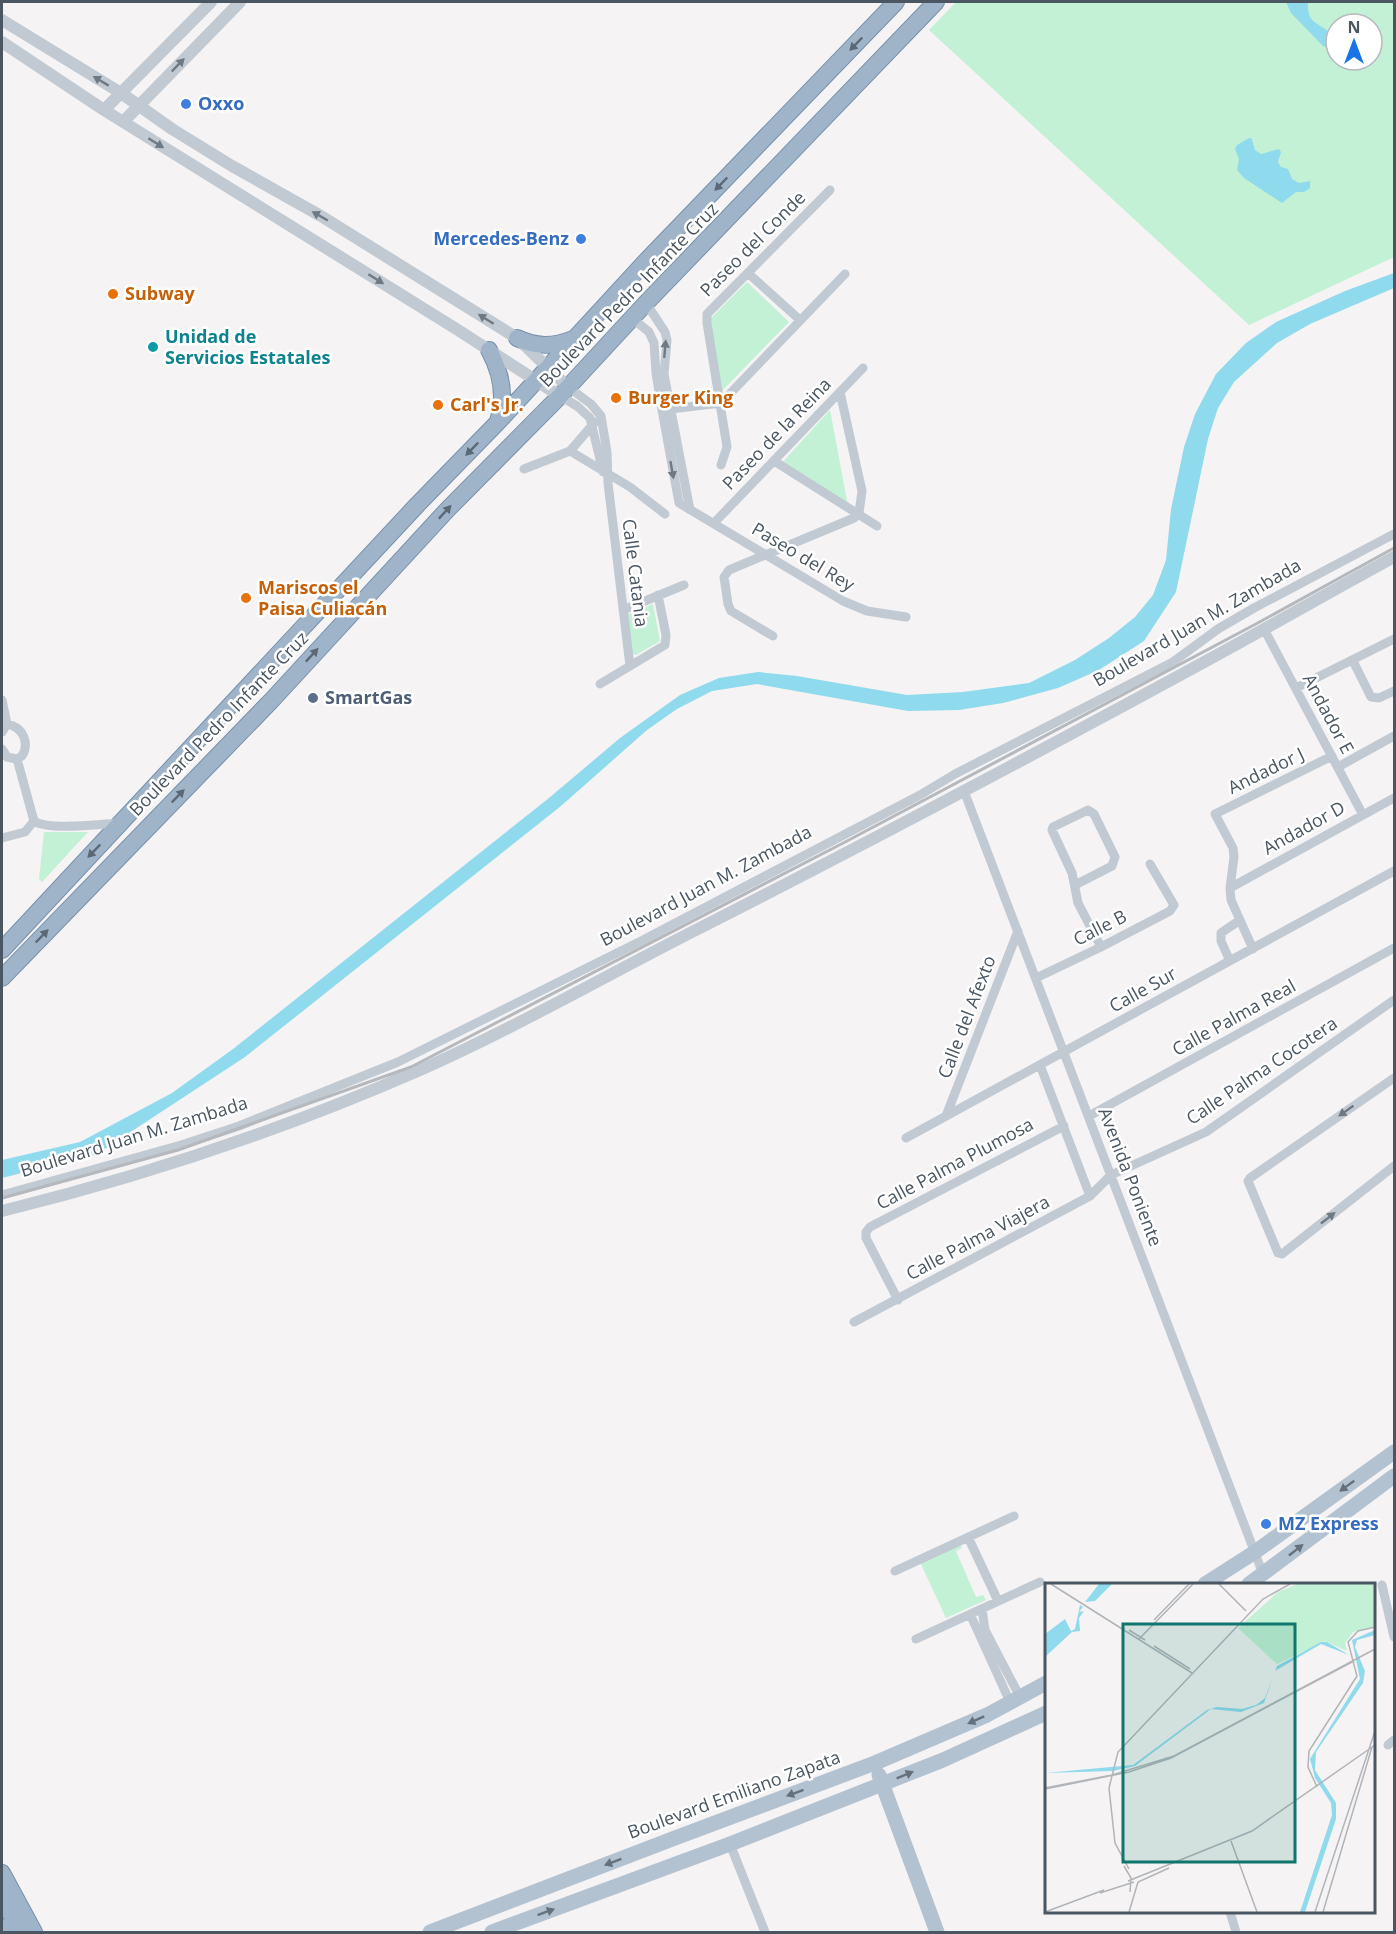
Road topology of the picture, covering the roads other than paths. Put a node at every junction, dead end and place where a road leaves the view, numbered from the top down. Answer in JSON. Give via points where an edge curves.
{"nodes":[{"id":1,"x":211,"y":2,"type":"edge"},
{"id":2,"x":240,"y":2,"type":"edge"},
{"id":3,"x":896,"y":2,"type":"edge"},
{"id":4,"x":936,"y":2,"type":"edge"},
{"id":5,"x":2,"y":20,"type":"edge"},
{"id":6,"x":2,"y":42,"type":"edge"},
{"id":7,"x":121,"y":93,"type":"junction"},
{"id":8,"x":139,"y":105,"type":"junction"},
{"id":9,"x":104,"y":110,"type":"junction"},
{"id":10,"x":123,"y":122,"type":"junction"},
{"id":11,"x":830,"y":190,"type":"dead end"},
{"id":12,"x":748,"y":274,"type":"junction"},
{"id":13,"x":845,"y":274,"type":"dead end"},
{"id":14,"x":646,"y":303,"type":"junction"},
{"id":15,"x":632,"y":318,"type":"junction"},
{"id":16,"x":800,"y":320,"type":"junction"},
{"id":17,"x":517,"y":338,"type":"junction"},
{"id":18,"x":574,"y":338,"type":"junction"},
{"id":19,"x":489,"y":350,"type":"junction"},
{"id":20,"x":863,"y":368,"type":"dead end"},
{"id":21,"x":542,"y":374,"type":"junction"},
{"id":22,"x":564,"y":391,"type":"junction"},
{"id":23,"x":840,"y":392,"type":"junction"},
{"id":24,"x":721,"y":403,"type":"junction"},
{"id":25,"x":666,"y":409,"type":"junction"},
{"id":26,"x":601,"y":416,"type":"junction"},
{"id":27,"x":498,"y":422,"type":"junction"},
{"id":28,"x":593,"y":425,"type":"junction"},
{"id":29,"x":570,"y":451,"type":"junction"},
{"id":30,"x":774,"y":461,"type":"junction"},
{"id":31,"x":721,"y":465,"type":"dead end"},
{"id":32,"x":524,"y":469,"type":"dead end"},
{"id":33,"x":606,"y":476,"type":"junction"},
{"id":34,"x":859,"y":513,"type":"junction"},
{"id":35,"x":665,"y":514,"type":"dead end"},
{"id":36,"x":714,"y":523,"type":"junction"},
{"id":37,"x":877,"y":526,"type":"dead end"},
{"id":38,"x":1395,"y":534,"type":"edge"},
{"id":39,"x":764,"y":554,"type":"junction"},
{"id":40,"x":1395,"y":557,"type":"edge"},
{"id":41,"x":684,"y":585,"type":"dead end"},
{"id":42,"x":658,"y":595,"type":"junction"},
{"id":43,"x":623,"y":610,"type":"junction"},
{"id":44,"x":906,"y":617,"type":"dead end"},
{"id":45,"x":1264,"y":629,"type":"junction"},
{"id":46,"x":773,"y":636,"type":"dead end"},
{"id":47,"x":1395,"y":639,"type":"edge"},
{"id":48,"x":1353,"y":661,"type":"junction"},
{"id":49,"x":630,"y":666,"type":"junction"},
{"id":50,"x":600,"y":684,"type":"dead end"},
{"id":51,"x":1296,"y":688,"type":"junction"},
{"id":52,"x":1395,"y":691,"type":"edge"},
{"id":53,"x":2,"y":700,"type":"edge"},
{"id":54,"x":4,"y":728,"type":"edge"},
{"id":55,"x":1395,"y":736,"type":"edge"},
{"id":56,"x":2,"y":749,"type":"edge"},
{"id":57,"x":1332,"y":756,"type":"junction"},
{"id":58,"x":17,"y":759,"type":"junction"},
{"id":59,"x":1338,"y":767,"type":"junction"},
{"id":60,"x":964,"y":791,"type":"junction"},
{"id":61,"x":1395,"y":798,"type":"edge"},
{"id":62,"x":1363,"y":815,"type":"junction"},
{"id":63,"x":34,"y":821,"type":"junction"},
{"id":64,"x":122,"y":822,"type":"junction"},
{"id":65,"x":2,"y":838,"type":"edge"},
{"id":66,"x":1150,"y":864,"type":"dead end"},
{"id":67,"x":1395,"y":871,"type":"edge"},
{"id":68,"x":1075,"y":885,"type":"junction"},
{"id":69,"x":1230,"y":888,"type":"junction"},
{"id":70,"x":1240,"y":920,"type":"junction"},
{"id":71,"x":1018,"y":931,"type":"junction"},
{"id":72,"x":1101,"y":947,"type":"junction"},
{"id":73,"x":1395,"y":948,"type":"edge"},
{"id":74,"x":1253,"y":949,"type":"junction"},
{"id":75,"x":2,"y":950,"type":"edge"},
{"id":76,"x":1230,"y":961,"type":"junction"},
{"id":77,"x":2,"y":978,"type":"edge"},
{"id":78,"x":1036,"y":978,"type":"junction"},
{"id":79,"x":1395,"y":1000,"type":"edge"},
{"id":80,"x":1065,"y":1051,"type":"junction"},
{"id":81,"x":1040,"y":1065,"type":"junction"},
{"id":82,"x":1395,"y":1078,"type":"edge"},
{"id":83,"x":946,"y":1116,"type":"junction"},
{"id":84,"x":1089,"y":1116,"type":"junction"},
{"id":85,"x":1064,"y":1126,"type":"junction"},
{"id":86,"x":906,"y":1138,"type":"dead end"},
{"id":87,"x":1395,"y":1166,"type":"edge"},
{"id":88,"x":1111,"y":1175,"type":"junction"},
{"id":89,"x":2,"y":1195,"type":"edge"},
{"id":90,"x":1090,"y":1196,"type":"junction"},
{"id":91,"x":2,"y":1211,"type":"edge"},
{"id":92,"x":898,"y":1300,"type":"junction"},
{"id":93,"x":854,"y":1322,"type":"dead end"},
{"id":94,"x":1395,"y":1452,"type":"edge"},
{"id":95,"x":1395,"y":1476,"type":"edge"},
{"id":96,"x":1014,"y":1516,"type":"dead end"},
{"id":97,"x":968,"y":1537,"type":"junction"},
{"id":98,"x":1255,"y":1552,"type":"junction"},
{"id":99,"x":895,"y":1571,"type":"dead end"},
{"id":100,"x":1263,"y":1574,"type":"junction"},
{"id":101,"x":1040,"y":1582,"type":"dead end"},
{"id":102,"x":1206,"y":1583,"type":"edge"},
{"id":103,"x":1250,"y":1583,"type":"edge"},
{"id":104,"x":1382,"y":1585,"type":"dead end"},
{"id":105,"x":998,"y":1601,"type":"junction"},
{"id":106,"x":982,"y":1609,"type":"junction"},
{"id":107,"x":970,"y":1614,"type":"junction"},
{"id":108,"x":1392,"y":1618,"type":"edge"},
{"id":109,"x":1395,"y":1637,"type":"edge"},
{"id":110,"x":916,"y":1640,"type":"dead end"},
{"id":111,"x":1045,"y":1684,"type":"edge"},
{"id":112,"x":1015,"y":1700,"type":"junction"},
{"id":113,"x":1045,"y":1714,"type":"edge"},
{"id":114,"x":875,"y":1763,"type":"junction"},
{"id":115,"x":881,"y":1785,"type":"junction"},
{"id":116,"x":730,"y":1844,"type":"junction"},
{"id":117,"x":2,"y":1873,"type":"edge"},
{"id":118,"x":2,"y":1897,"type":"edge"},
{"id":119,"x":1231,"y":1913,"type":"edge"},
{"id":120,"x":2,"y":1927,"type":"edge"},
{"id":121,"x":4,"y":1932,"type":"edge"},
{"id":122,"x":20,"y":1932,"type":"edge"},
{"id":123,"x":33,"y":1932,"type":"edge"},
{"id":124,"x":430,"y":1932,"type":"edge"},
{"id":125,"x":492,"y":1932,"type":"edge"},
{"id":126,"x":765,"y":1932,"type":"edge"},
{"id":127,"x":937,"y":1932,"type":"edge"},
{"id":128,"x":1236,"y":1932,"type":"edge"}],
"edges":[{"from":1,"to":7,"type":"street"},
{"from":8,"to":2,"type":"street","one_way":true},
{"from":3,"to":18,"type":"highway","name":"Boulevard Pedro Infante Cruz","one_way":true},
{"from":4,"to":14,"type":"highway","name":"Boulevard Pedro Infante Cruz"},
{"from":7,"to":5,"type":"street","one_way":true},
{"from":6,"to":9,"type":"street"},
{"from":7,"to":8,"type":"street"},
{"from":7,"to":9,"type":"street"},
{"from":8,"to":10,"type":"street"},
{"from":17,"to":8,"type":"street","one_way":true,"via":[[321,216],[232,166]]},
{"from":9,"to":10,"type":"street"},
{"from":10,"to":19,"type":"street","one_way":true},
{"from":11,"to":12,"type":"street","name":"Paseo del Conde"},
{"from":12,"to":16,"type":"street"},
{"from":12,"to":24,"type":"street","name":"Paseo del Conde","via":[[707,314]]},
{"from":13,"to":16,"type":"street"},
{"from":14,"to":15,"type":"highway","name":"Boulevard Pedro Infante Cruz"},
{"from":25,"to":14,"type":"street","name":"Paseo del Rey","one_way":true,"via":[[667,340]]},
{"from":15,"to":22,"type":"highway","name":"Boulevard Pedro Infante Cruz"},
{"from":15,"to":25,"type":"street","name":"Paseo del Rey","via":[[649,332],[654,343]]},
{"from":16,"to":24,"type":"street"},
{"from":17,"to":18,"type":"highway","via":[[545,346]]},
{"from":17,"to":21,"type":"street"},
{"from":18,"to":21,"type":"highway","name":"Boulevard Pedro Infante Cruz"},
{"from":19,"to":21,"type":"street"},
{"from":19,"to":27,"type":"highway","via":[[502,391]]},
{"from":20,"to":23,"type":"street","name":"Paseo de la Reina"},
{"from":21,"to":22,"type":"street"},
{"from":21,"to":27,"type":"highway","name":"Boulevard Pedro Infante Cruz"},
{"from":22,"to":26,"type":"street","via":[[591,404]]},
{"from":22,"to":28,"type":"street"},
{"from":77,"to":22,"type":"highway","name":"Boulevard Pedro Infante Cruz","one_way":true},
{"from":23,"to":30,"type":"street","name":"Paseo de la Reina"},
{"from":23,"to":34,"type":"street","via":[[862,491]]},
{"from":24,"to":25,"type":"street"},
{"from":24,"to":31,"type":"street","name":"Paseo del Conde","via":[[727,447]]},
{"from":25,"to":36,"type":"street","name":"Paseo del Rey","via":[[690,510]]},
{"from":26,"to":28,"type":"street"},
{"from":26,"to":33,"type":"street"},
{"from":27,"to":64,"type":"highway","name":"Boulevard Pedro Infante Cruz","one_way":true},
{"from":28,"to":29,"type":"street"},
{"from":28,"to":33,"type":"street"},
{"from":29,"to":32,"type":"street"},
{"from":29,"to":33,"type":"street"},
{"from":30,"to":34,"type":"street"},
{"from":30,"to":36,"type":"street","name":"Paseo de la Reina"},
{"from":33,"to":35,"type":"street","via":[[636,491]]},
{"from":33,"to":43,"type":"street","name":"Calle Catania"},
{"from":34,"to":37,"type":"street"},
{"from":34,"to":39,"type":"street"},
{"from":36,"to":39,"type":"street","name":"Paseo del Rey"},
{"from":38,"to":89,"type":"street","name":"Boulevard Juan M. Zambada","via":[[1254,608],[1165,666],[417,1054],[239,1126]]},
{"from":39,"to":44,"type":"street","name":"Paseo del Rey","via":[[856,607]]},
{"from":39,"to":46,"type":"street","via":[[729,570],[724,580],[731,611]]},
{"from":40,"to":45,"type":"street","name":"Boulevard Juan M. Zambada"},
{"from":41,"to":42,"type":"street"},
{"from":42,"to":43,"type":"street"},
{"from":42,"to":49,"type":"street","via":[[666,643]]},
{"from":43,"to":49,"type":"street","name":"Calle Catania"},
{"from":45,"to":51,"type":"street","name":"Andador E"},
{"from":45,"to":60,"type":"street","name":"Boulevard Juan M. Zambada"},
{"from":47,"to":48,"type":"street"},
{"from":48,"to":51,"type":"street"},
{"from":48,"to":52,"type":"street","via":[[1374,698]]},
{"from":49,"to":50,"type":"street"},
{"from":51,"to":57,"type":"street","name":"Andador E"},
{"from":53,"to":54,"type":"street"},
{"from":54,"to":58,"type":"street","via":[[18,728],[24,738],[25,751]]},
{"from":55,"to":59,"type":"street"},
{"from":56,"to":58,"type":"street","via":[[7,757]]},
{"from":57,"to":59,"type":"street","name":"Andador E"},
{"from":57,"to":69,"type":"street","name":"Andador J","via":[[1215,814],[1233,848]]},
{"from":58,"to":63,"type":"street"},
{"from":59,"to":62,"type":"street","name":"Andador E"},
{"from":60,"to":71,"type":"street","name":"Avenida Poniente"},
{"from":60,"to":91,"type":"street","name":"Boulevard Juan M. Zambada","via":[[574,994],[410,1074],[225,1146]]},
{"from":61,"to":62,"type":"street","name":"Andador D"},
{"from":62,"to":69,"type":"street","name":"Andador D"},
{"from":63,"to":64,"type":"street","via":[[66,826]]},
{"from":63,"to":65,"type":"street","via":[[25,832]]},
{"from":64,"to":75,"type":"highway","name":"Boulevard Pedro Infante Cruz","one_way":true},
{"from":66,"to":72,"type":"street","name":"Calle B","via":[[1173,908]]},
{"from":67,"to":74,"type":"street","name":"Calle Sur"},
{"from":68,"to":68,"type":"street","via":[[1112,866],[1115,857],[1094,814],[1088,810],[1053,827],[1052,832]]},
{"from":68,"to":72,"type":"street","via":[[1078,903]]},
{"from":69,"to":70,"type":"street"},
{"from":70,"to":74,"type":"street"},
{"from":70,"to":76,"type":"street","via":[[1220,936]]},
{"from":71,"to":78,"type":"street","name":"Avenida Poniente"},
{"from":71,"to":83,"type":"street","name":"Calle del Afexto"},
{"from":72,"to":78,"type":"street","name":"Calle B"},
{"from":73,"to":84,"type":"street","name":"Calle Palma Real"},
{"from":74,"to":76,"type":"street","name":"Calle Sur"},
{"from":76,"to":80,"type":"street","name":"Calle Sur"},
{"from":78,"to":80,"type":"street","name":"Avenida Poniente"},
{"from":79,"to":88,"type":"street","name":"Calle Palma Cocotera","via":[[1206,1132]]},
{"from":80,"to":81,"type":"street","name":"Calle Sur"},
{"from":80,"to":84,"type":"street","name":"Avenida Poniente"},
{"from":81,"to":83,"type":"street","name":"Calle Sur"},
{"from":81,"to":85,"type":"street"},
{"from":82,"to":87,"type":"street","one_way":true,"via":[[1248,1180],[1278,1253],[1282,1254]]},
{"from":83,"to":86,"type":"street","name":"Calle Sur"},
{"from":84,"to":88,"type":"street","name":"Avenida Poniente"},
{"from":85,"to":90,"type":"street"},
{"from":85,"to":92,"type":"street","name":"Calle Palma Plumosa","via":[[870,1227],[866,1238]]},
{"from":88,"to":90,"type":"street","name":"Calle Palma Viajera"},
{"from":88,"to":98,"type":"street","name":"Avenida Poniente"},
{"from":90,"to":92,"type":"street","name":"Calle Palma Viajera"},
{"from":92,"to":93,"type":"street","name":"Calle Palma Viajera"},
{"from":94,"to":98,"type":"main road","one_way":true},
{"from":100,"to":95,"type":"main road","one_way":true},
{"from":96,"to":97,"type":"street"},
{"from":97,"to":99,"type":"street"},
{"from":97,"to":105,"type":"street"},
{"from":98,"to":100,"type":"street","name":"Avenida Poniente"},
{"from":98,"to":102,"type":"main road"},
{"from":100,"to":103,"type":"main road"},
{"from":101,"to":105,"type":"street"},
{"from":104,"to":108,"type":"street"},
{"from":105,"to":106,"type":"street"},
{"from":106,"to":107,"type":"street"},
{"from":106,"to":112,"type":"street","via":[[985,1630]]},
{"from":107,"to":110,"type":"street"},
{"from":107,"to":112,"type":"street"},
{"from":108,"to":109,"type":"street"},
{"from":111,"to":112,"type":"main road","name":"Boulevard Emiliano Zapata"},
{"from":112,"to":114,"type":"main road","name":"Boulevard Emiliano Zapata","one_way":true},
{"from":115,"to":113,"type":"main road","one_way":true},
{"from":114,"to":115,"type":"main road"},
{"from":114,"to":124,"type":"main road","name":"Boulevard Emiliano Zapata","one_way":true},
{"from":115,"to":116,"type":"main road"},
{"from":115,"to":127,"type":"main road"},
{"from":125,"to":116,"type":"main road","one_way":true},
{"from":116,"to":126,"type":"street"},
{"from":117,"to":123,"type":"highway"},
{"from":118,"to":122,"type":"highway"},
{"from":119,"to":128,"type":"street"},
{"from":120,"to":121,"type":"highway"}]}
